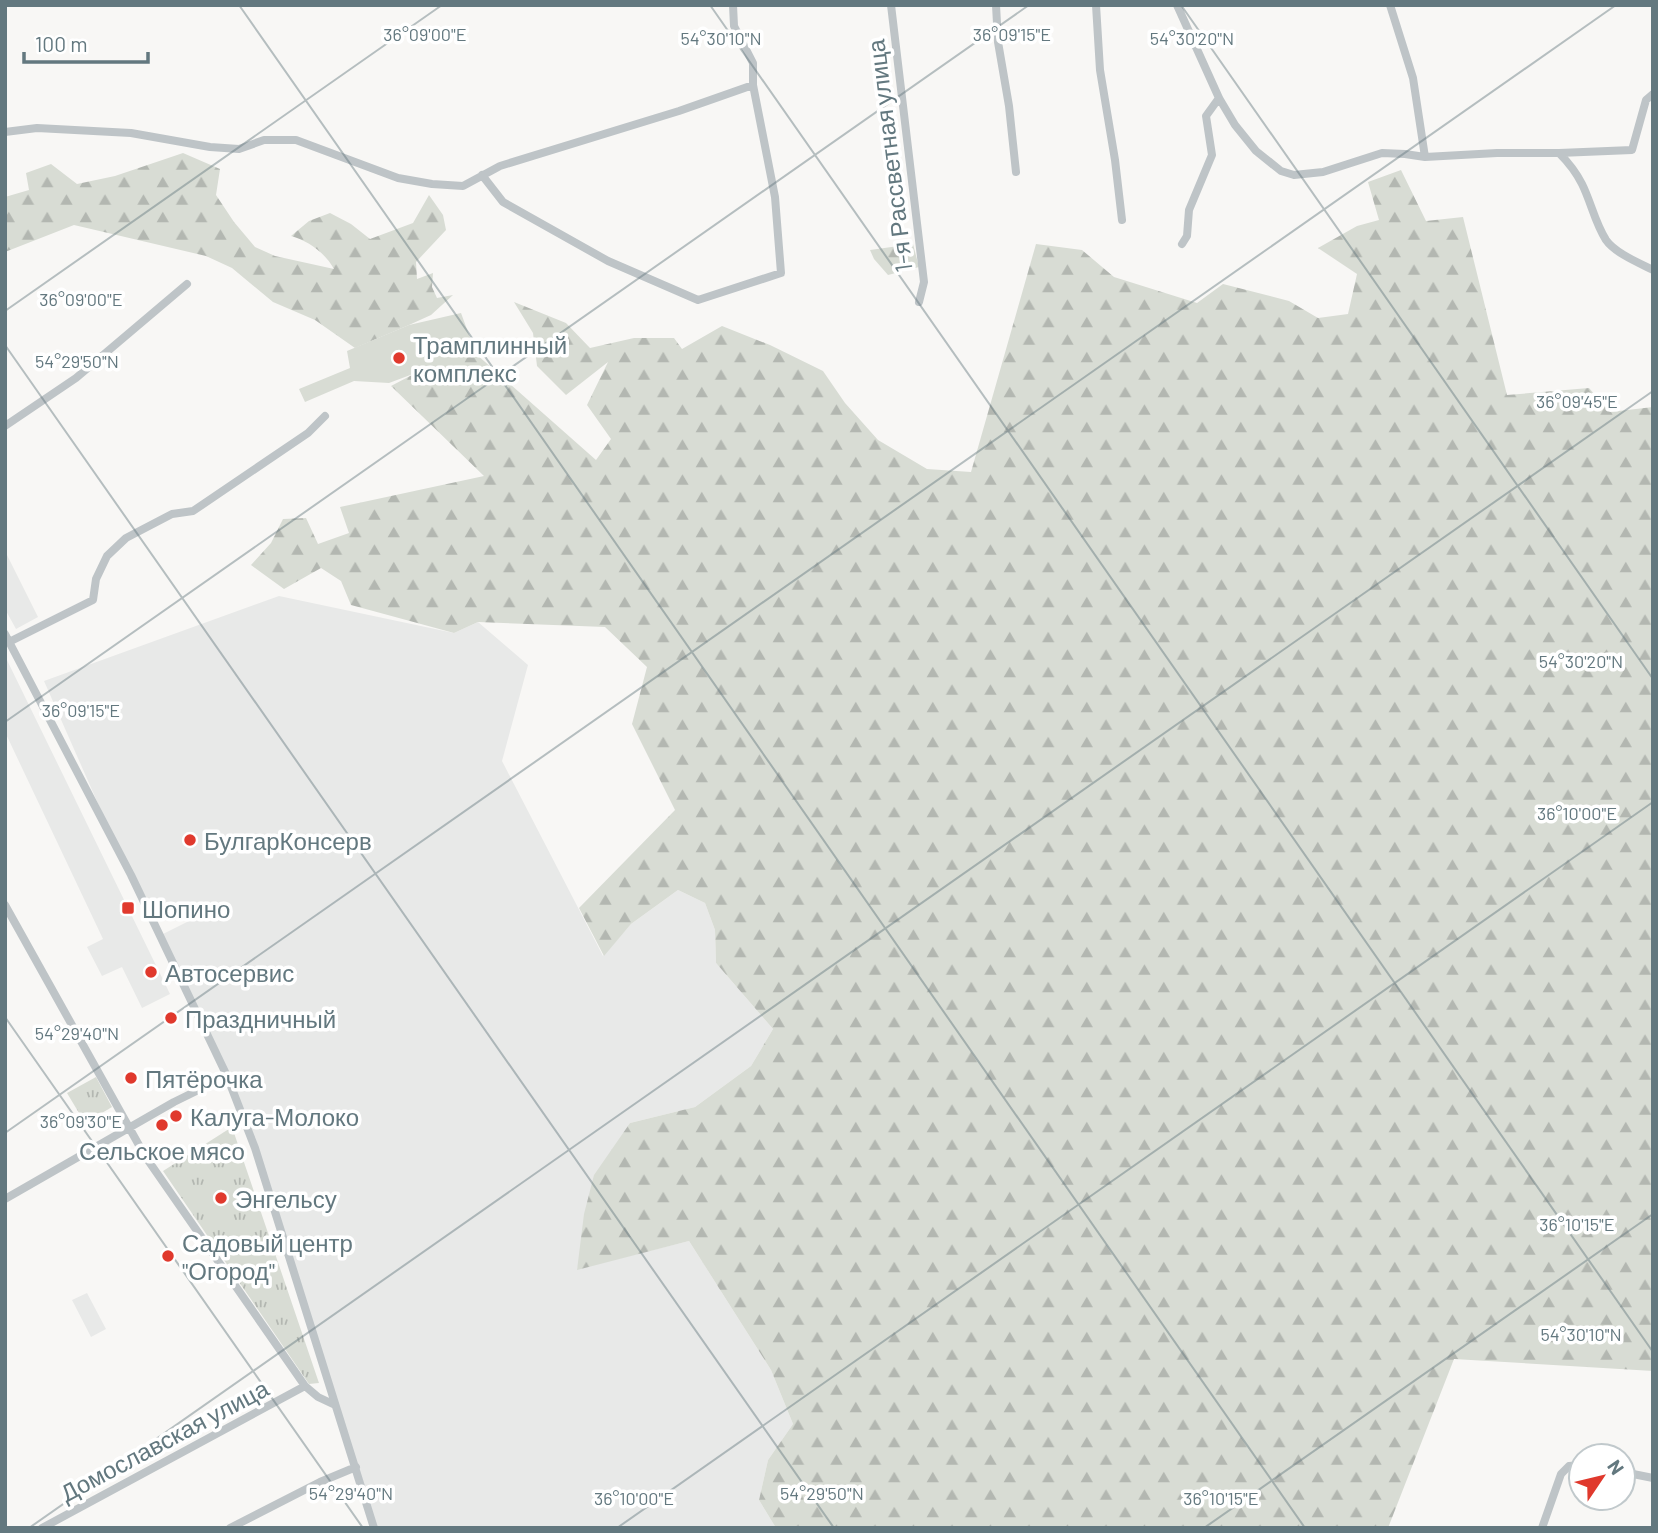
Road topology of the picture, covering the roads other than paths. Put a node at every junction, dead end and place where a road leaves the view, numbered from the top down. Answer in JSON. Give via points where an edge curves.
{"nodes":[{"id":1,"x":733,"y":5,"type":"edge"},
{"id":2,"x":891,"y":5,"type":"edge"},
{"id":3,"x":996,"y":5,"type":"edge"},
{"id":4,"x":1096,"y":5,"type":"edge"},
{"id":5,"x":1177,"y":5,"type":"edge"},
{"id":6,"x":1390,"y":5,"type":"edge"},
{"id":7,"x":753,"y":85,"type":"junction"},
{"id":8,"x":1653,"y":94,"type":"edge"},
{"id":9,"x":1219,"y":98,"type":"junction"},
{"id":10,"x":5,"y":132,"type":"edge"},
{"id":11,"x":1559,"y":153,"type":"junction"},
{"id":12,"x":1425,"y":157,"type":"junction"},
{"id":13,"x":1016,"y":172,"type":"dead end"},
{"id":14,"x":482,"y":175,"type":"junction"},
{"id":15,"x":1122,"y":220,"type":"dead end"},
{"id":16,"x":1182,"y":244,"type":"dead end"},
{"id":17,"x":1653,"y":270,"type":"edge"},
{"id":18,"x":187,"y":284,"type":"dead end"},
{"id":19,"x":919,"y":302,"type":"dead end"},
{"id":20,"x":325,"y":416,"type":"dead end"},
{"id":21,"x":5,"y":426,"type":"edge"},
{"id":22,"x":7,"y":638,"type":"edge"},
{"id":23,"x":5,"y":905,"type":"edge"},
{"id":24,"x":226,"y":1076,"type":"junction"},
{"id":25,"x":129,"y":1128,"type":"junction"},
{"id":26,"x":5,"y":1199,"type":"edge"},
{"id":27,"x":305,"y":1386,"type":"junction"},
{"id":28,"x":335,"y":1405,"type":"junction"},
{"id":29,"x":356,"y":1468,"type":"junction"},
{"id":30,"x":1567,"y":1469,"type":"edge"},
{"id":31,"x":42,"y":1528,"type":"edge"},
{"id":32,"x":230,"y":1528,"type":"edge"},
{"id":33,"x":374,"y":1528,"type":"edge"},
{"id":34,"x":1542,"y":1528,"type":"edge"}],
"edges":[{"from":1,"to":7,"type":"street","via":[[734,26],[753,63]]},
{"from":2,"to":19,"type":"street","name":"1-я Рассветная улица","via":[[924,282]]},
{"from":3,"to":13,"type":"street"},
{"from":4,"to":15,"type":"street","via":[[1100,70]]},
{"from":5,"to":9,"type":"street"},
{"from":6,"to":12,"type":"street","via":[[1413,78]]},
{"from":7,"to":14,"type":"street"},
{"from":7,"to":14,"type":"street","via":[[775,197],[781,274],[698,300],[608,261],[503,202]]},
{"from":8,"to":11,"type":"street","via":[[1646,100],[1632,150]]},
{"from":9,"to":12,"type":"street","via":[[1256,151],[1294,175],[1323,172],[1382,153]]},
{"from":9,"to":16,"type":"street","via":[[1206,116],[1212,155],[1189,210]]},
{"from":10,"to":14,"type":"street","via":[[37,128],[131,133],[239,149],[264,140],[296,140],[398,178],[463,186]]},
{"from":11,"to":12,"type":"street"},
{"from":11,"to":17,"type":"street","via":[[1582,184],[1607,243]]},
{"from":18,"to":21,"type":"street","via":[[76,378]]},
{"from":20,"to":22,"type":"street","via":[[308,433],[193,511],[172,514],[127,538],[107,556],[96,579],[93,600]]},
{"from":22,"to":24,"type":"street","via":[[131,875]]},
{"from":23,"to":25,"type":"street"},
{"from":24,"to":25,"type":"street"},
{"from":24,"to":28,"type":"street","via":[[255,1148]]},
{"from":25,"to":26,"type":"street"},
{"from":25,"to":27,"type":"street"},
{"from":27,"to":28,"type":"street"},
{"from":27,"to":31,"type":"street","name":"Домославская улица"},
{"from":28,"to":29,"type":"street"},
{"from":29,"to":32,"type":"street"},
{"from":29,"to":33,"type":"street"},
{"from":30,"to":34,"type":"street"}]}
